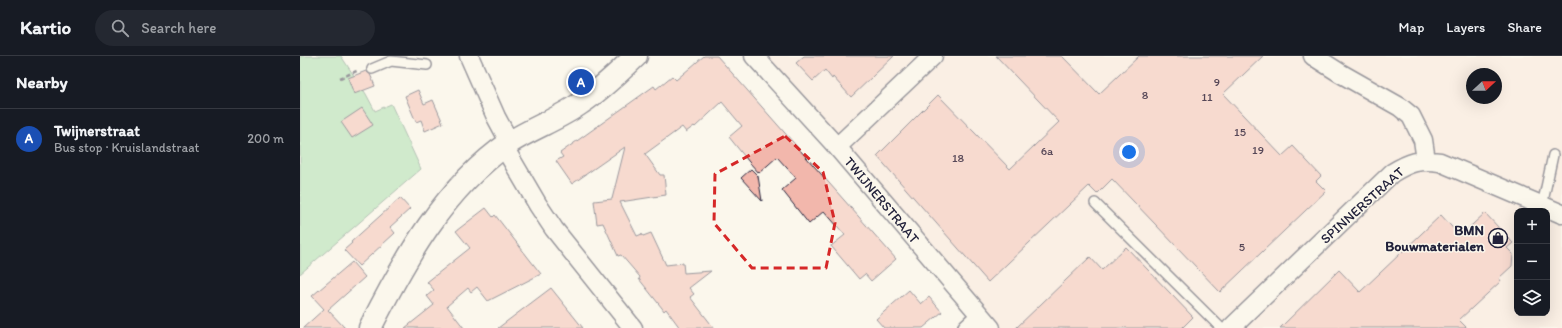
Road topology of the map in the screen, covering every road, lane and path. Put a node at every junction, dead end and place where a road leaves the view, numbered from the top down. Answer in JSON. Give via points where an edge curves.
{"nodes":[{"id":1,"x":469,"y":56,"type":"edge"},
{"id":2,"x":636,"y":56,"type":"edge"},
{"id":3,"x":754,"y":56,"type":"edge"},
{"id":4,"x":933,"y":56,"type":"edge"},
{"id":5,"x":1313,"y":56,"type":"edge"},
{"id":6,"x":427,"y":65,"type":"dead end"},
{"id":7,"x":372,"y":69,"type":"joint"},
{"id":8,"x":340,"y":78,"type":"dead end"},
{"id":9,"x":507,"y":145,"type":"junction"},
{"id":10,"x":837,"y":147,"type":"junction"},
{"id":11,"x":1553,"y":155,"type":"dead end"},
{"id":12,"x":1426,"y":160,"type":"junction"},
{"id":13,"x":1095,"y":203,"type":"dead end"},
{"id":14,"x":1542,"y":206,"type":"junction"},
{"id":15,"x":1562,"y":214,"type":"edge"},
{"id":16,"x":986,"y":322,"type":"edge"},
{"id":17,"x":370,"y":328,"type":"edge"},
{"id":18,"x":633,"y":328,"type":"edge"},
{"id":19,"x":967,"y":328,"type":"edge"},
{"id":20,"x":1220,"y":328,"type":"edge"},
{"id":21,"x":1231,"y":328,"type":"edge"}],
"edges":[{"from":1,"to":9,"type":"street"},
{"from":2,"to":9,"type":"street","via":[[616,76],[581,103]]},
{"from":3,"to":10,"type":"street","name":"TWIJNERSTRAAT"},
{"from":4,"to":10,"type":"street"},
{"from":5,"to":12,"type":"street","via":[[1411,116],[1423,140]]},
{"from":6,"to":7,"type":"lane","via":[[391,61]]},
{"from":7,"to":8,"type":"path","via":[[367,66]]},
{"from":9,"to":17,"type":"street","via":[[476,170],[423,232]]},
{"from":9,"to":18,"type":"street","via":[[538,205],[554,229]]},
{"from":10,"to":16,"type":"street","name":"TWIJNERSTRAAT"},
{"from":11,"to":14,"type":"lane"},
{"from":12,"to":14,"type":"street","name":"SPINNERSTRAAT","via":[[1440,162]]},
{"from":12,"to":21,"type":"street","name":"SPINNERSTRAAT","via":[[1408,163],[1392,173]]},
{"from":13,"to":20,"type":"lane"},
{"from":14,"to":15,"type":"street","name":"SPINNERSTRAAT"},
{"from":16,"to":19,"type":"street"}]}
